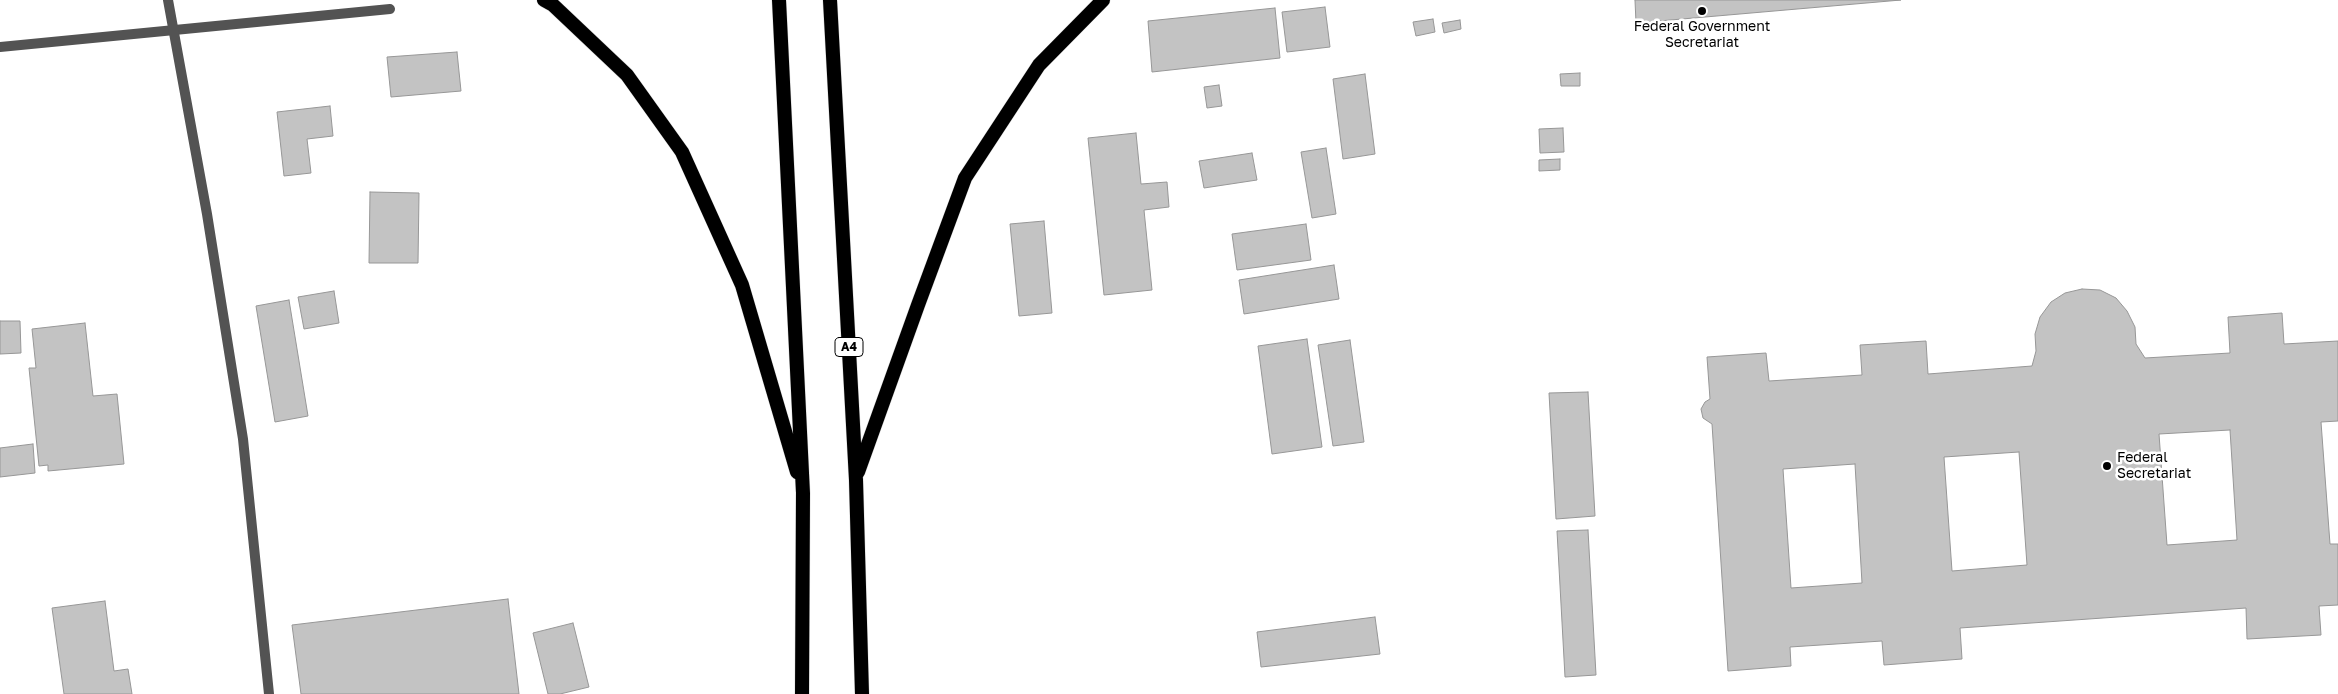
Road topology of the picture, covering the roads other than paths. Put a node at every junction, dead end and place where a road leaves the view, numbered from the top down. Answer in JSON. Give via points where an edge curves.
{"nodes":[{"id":1,"x":168,"y":0,"type":"edge"},
{"id":2,"x":544,"y":0,"type":"edge"},
{"id":3,"x":779,"y":0,"type":"edge"},
{"id":4,"x":830,"y":0,"type":"edge"},
{"id":5,"x":1103,"y":0,"type":"edge"},
{"id":6,"x":390,"y":9,"type":"dead end"},
{"id":7,"x":173,"y":31,"type":"junction"},
{"id":8,"x":0,"y":47,"type":"edge"},
{"id":9,"x":856,"y":480,"type":"junction"},
{"id":10,"x":803,"y":492,"type":"junction"},
{"id":11,"x":269,"y":694,"type":"edge"},
{"id":12,"x":802,"y":694,"type":"edge"},
{"id":13,"x":862,"y":694,"type":"edge"}],
"edges":[{"from":1,"to":7,"type":"street"},
{"from":2,"to":10,"type":"highway","via":[[627,75],[682,152],[742,285]]},
{"from":3,"to":10,"type":"highway"},
{"from":4,"to":9,"type":"highway","number":"A4"},
{"from":5,"to":9,"type":"highway","via":[[1039,65],[966,178]]},
{"from":6,"to":7,"type":"street"},
{"from":7,"to":8,"type":"street"},
{"from":7,"to":11,"type":"street","via":[[207,214],[243,439]]},
{"from":9,"to":13,"type":"highway","number":"A4"},
{"from":10,"to":12,"type":"highway"}]}
